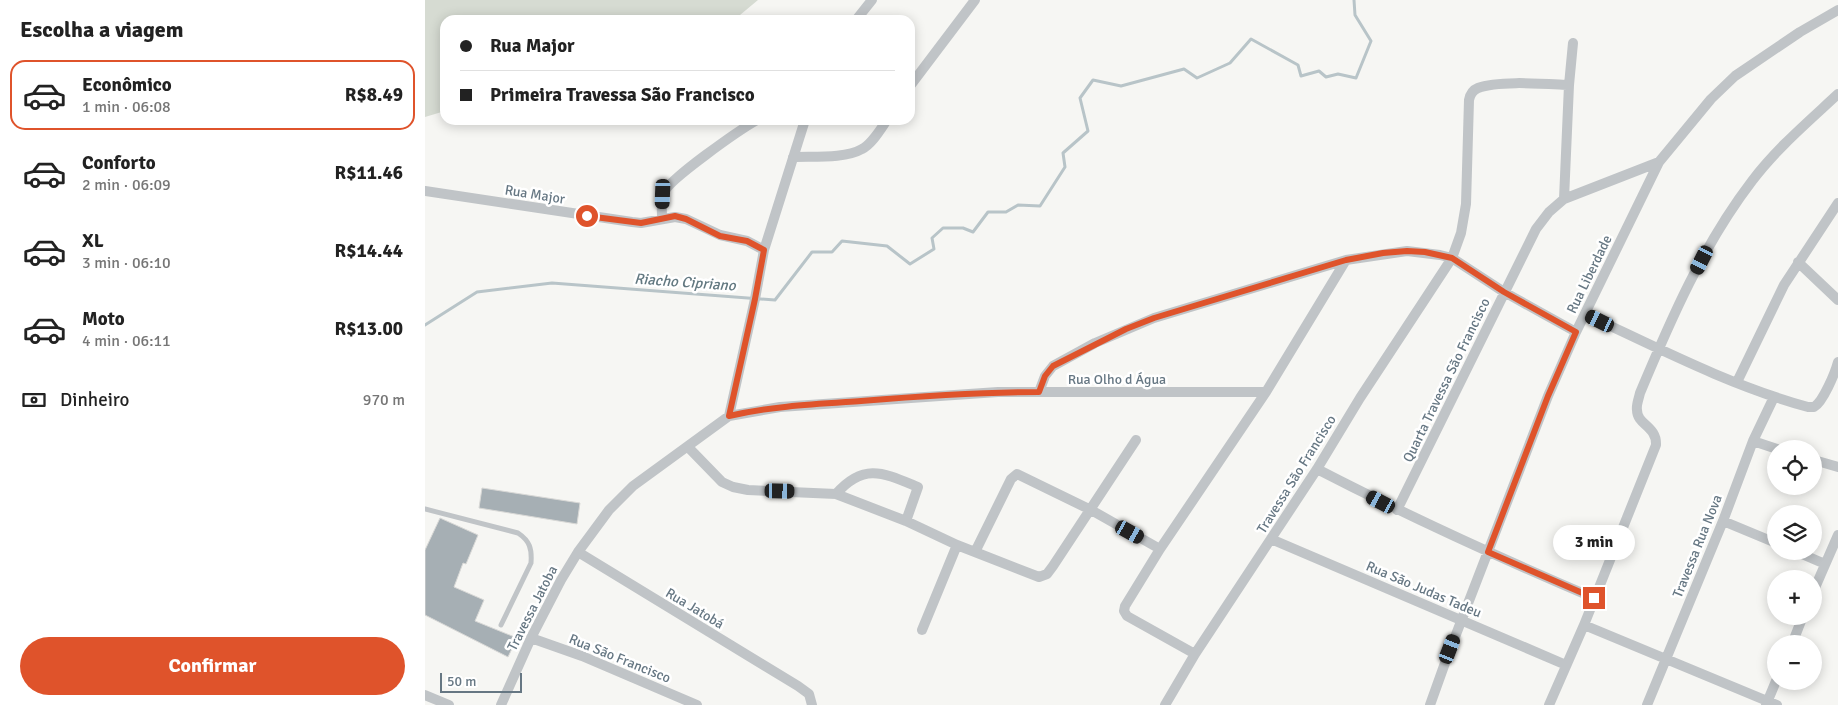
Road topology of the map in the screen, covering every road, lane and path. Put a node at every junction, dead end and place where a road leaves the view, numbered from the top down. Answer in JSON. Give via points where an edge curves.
{"nodes":[{"id":1,"x":872,"y":0,"type":"edge"},
{"id":2,"x":975,"y":0,"type":"edge"},
{"id":3,"x":1838,"y":10,"type":"edge"},
{"id":4,"x":860,"y":15,"type":"edge"},
{"id":5,"x":1573,"y":44,"type":"dead end"},
{"id":6,"x":915,"y":79,"type":"edge"},
{"id":7,"x":1569,"y":85,"type":"junction"},
{"id":8,"x":1838,"y":94,"type":"edge"},
{"id":9,"x":749,"y":125,"type":"edge"},
{"id":10,"x":803,"y":125,"type":"edge"},
{"id":11,"x":883,"y":125,"type":"edge"},
{"id":12,"x":793,"y":157,"type":"junction"},
{"id":13,"x":1659,"y":162,"type":"junction"},
{"id":14,"x":425,"y":191,"type":"edge"},
{"id":15,"x":1564,"y":200,"type":"junction"},
{"id":16,"x":1838,"y":203,"type":"edge"},
{"id":17,"x":662,"y":218,"type":"junction"},
{"id":18,"x":764,"y":250,"type":"junction"},
{"id":19,"x":1452,"y":258,"type":"junction"},
{"id":20,"x":1346,"y":260,"type":"junction"},
{"id":21,"x":1798,"y":262,"type":"junction"},
{"id":22,"x":1504,"y":292,"type":"junction"},
{"id":23,"x":1838,"y":300,"type":"edge"},
{"id":24,"x":1585,"y":314,"type":"junction"},
{"id":25,"x":1576,"y":332,"type":"junction"},
{"id":26,"x":1659,"y":349,"type":"junction"},
{"id":27,"x":1837,"y":369,"type":"edge"},
{"id":28,"x":1737,"y":382,"type":"junction"},
{"id":29,"x":1039,"y":392,"type":"junction"},
{"id":30,"x":1266,"y":392,"type":"junction"},
{"id":31,"x":1774,"y":397,"type":"junction"},
{"id":32,"x":729,"y":416,"type":"junction"},
{"id":33,"x":1136,"y":440,"type":"dead end"},
{"id":34,"x":1753,"y":441,"type":"junction"},
{"id":35,"x":1767,"y":446,"type":"edge"},
{"id":36,"x":688,"y":447,"type":"junction"},
{"id":37,"x":1822,"y":462,"type":"edge"},
{"id":38,"x":1838,"y":467,"type":"edge"},
{"id":39,"x":1317,"y":469,"type":"junction"},
{"id":40,"x":836,"y":494,"type":"junction"},
{"id":41,"x":425,"y":509,"type":"edge"},
{"id":42,"x":1091,"y":510,"type":"junction"},
{"id":43,"x":1397,"y":510,"type":"junction"},
{"id":44,"x":906,"y":521,"type":"junction"},
{"id":45,"x":1723,"y":521,"type":"junction"},
{"id":46,"x":1838,"y":535,"type":"edge"},
{"id":47,"x":1767,"y":539,"type":"edge"},
{"id":48,"x":1271,"y":540,"type":"junction"},
{"id":49,"x":957,"y":545,"type":"junction"},
{"id":50,"x":1161,"y":549,"type":"junction"},
{"id":51,"x":578,"y":552,"type":"junction"},
{"id":52,"x":975,"y":552,"type":"junction"},
{"id":53,"x":1488,"y":552,"type":"junction"},
{"id":54,"x":1816,"y":560,"type":"edge"},
{"id":55,"x":1825,"y":564,"type":"junction"},
{"id":56,"x":1822,"y":571,"type":"edge"},
{"id":57,"x":1594,"y":598,"type":"junction"},
{"id":58,"x":1461,"y":620,"type":"junction"},
{"id":59,"x":501,"y":625,"type":"dead end"},
{"id":60,"x":1584,"y":625,"type":"junction"},
{"id":61,"x":922,"y":630,"type":"dead end"},
{"id":62,"x":531,"y":638,"type":"junction"},
{"id":63,"x":1195,"y":654,"type":"junction"},
{"id":64,"x":1665,"y":658,"type":"junction"},
{"id":65,"x":1567,"y":666,"type":"junction"},
{"id":66,"x":1774,"y":690,"type":"edge"},
{"id":67,"x":425,"y":695,"type":"edge"},
{"id":68,"x":1770,"y":704,"type":"edge"},
{"id":69,"x":449,"y":705,"type":"edge"},
{"id":70,"x":501,"y":705,"type":"edge"},
{"id":71,"x":697,"y":705,"type":"edge"},
{"id":72,"x":812,"y":705,"type":"edge"},
{"id":73,"x":1165,"y":705,"type":"edge"},
{"id":74,"x":1430,"y":705,"type":"edge"},
{"id":75,"x":1549,"y":705,"type":"edge"},
{"id":76,"x":1647,"y":705,"type":"edge"}],
"edges":[{"from":1,"to":4,"type":"street"},
{"from":2,"to":6,"type":"street"},
{"from":3,"to":13,"type":"street","name":"Rua Liberdade","via":[[1735,76],[1711,99]]},
{"from":5,"to":7,"type":"street"},
{"from":7,"to":15,"type":"street"},
{"from":7,"to":19,"type":"street","name":"Travessa São Francisco","via":[[1523,83],[1477,88],[1471,94],[1465,218]]},
{"from":8,"to":26,"type":"street","via":[[1773,156],[1733,208],[1709,247]]},
{"from":9,"to":17,"type":"street","via":[[671,183],[663,194]]},
{"from":10,"to":12,"type":"street"},
{"from":11,"to":12,"type":"street","via":[[870,143],[855,152]]},
{"from":12,"to":18,"type":"street"},
{"from":13,"to":15,"type":"street","name":"Quarta Travessa São Francisco"},
{"from":13,"to":24,"type":"street","name":"Rua Liberdade"},
{"from":14,"to":17,"type":"street","name":"Rua Major","via":[[632,222]]},
{"from":15,"to":22,"type":"street","name":"Quarta Travessa São Francisco","via":[[1536,229]]},
{"from":16,"to":21,"type":"street"},
{"from":17,"to":18,"type":"street","name":"Rua Major","via":[[675,216],[686,219],[720,236],[747,241]]},
{"from":18,"to":32,"type":"street"},
{"from":19,"to":20,"type":"street","via":[[1407,251]]},
{"from":19,"to":22,"type":"street"},
{"from":19,"to":39,"type":"street","name":"Travessa São Francisco"},
{"from":20,"to":29,"type":"street","via":[[1126,329],[1053,366]]},
{"from":20,"to":30,"type":"street"},
{"from":21,"to":23,"type":"street"},
{"from":21,"to":28,"type":"street"},
{"from":22,"to":25,"type":"street"},
{"from":22,"to":43,"type":"street","name":"Quarta Travessa São Francisco"},
{"from":24,"to":25,"type":"street","name":"Rua Liberdade"},
{"from":24,"to":26,"type":"street"},
{"from":25,"to":53,"type":"street","name":"Rua Liberdade"},
{"from":26,"to":28,"type":"street"},
{"from":26,"to":57,"type":"street","via":[[1640,393],[1637,410],[1641,420],[1655,434],[1656,445]]},
{"from":27,"to":31,"type":"street","via":[[1820,402],[1814,407]]},
{"from":28,"to":31,"type":"street"},
{"from":29,"to":30,"type":"street","name":"Rua Olho d Água"},
{"from":29,"to":32,"type":"street","name":"Rua Olho d Água","via":[[971,393],[816,404],[761,409]]},
{"from":30,"to":50,"type":"street"},
{"from":31,"to":34,"type":"street","name":"Travessa Rua Nova"},
{"from":32,"to":36,"type":"street","name":"Travessa Jatoba"},
{"from":33,"to":42,"type":"street"},
{"from":34,"to":35,"type":"street"},
{"from":34,"to":45,"type":"street","name":"Travessa Rua Nova"},
{"from":36,"to":40,"type":"street","via":[[722,482],[733,487]]},
{"from":36,"to":51,"type":"street","name":"Travessa Jatoba","via":[[621,496]]},
{"from":37,"to":38,"type":"street"},
{"from":39,"to":43,"type":"street"},
{"from":39,"to":48,"type":"street","name":"Travessa São Francisco"},
{"from":40,"to":44,"type":"street"},
{"from":40,"to":44,"type":"street","via":[[850,480],[869,472],[889,475],[918,487]]},
{"from":41,"to":59,"type":"lane","via":[[518,533],[529,543],[531,563]]},
{"from":42,"to":50,"type":"street"},
{"from":42,"to":52,"type":"street","via":[[1043,576],[1032,575]]},
{"from":42,"to":52,"type":"street","via":[[1021,475],[1015,475]]},
{"from":43,"to":53,"type":"street"},
{"from":44,"to":49,"type":"street"},
{"from":45,"to":47,"type":"street"},
{"from":45,"to":64,"type":"street","name":"Travessa Rua Nova"},
{"from":46,"to":55,"type":"street"},
{"from":48,"to":58,"type":"street","name":"Rua São Judas Tadeu"},
{"from":48,"to":63,"type":"street","name":"Travessa São Francisco"},
{"from":49,"to":52,"type":"street"},
{"from":49,"to":61,"type":"street"},
{"from":50,"to":63,"type":"street","via":[[1128,599],[1124,611],[1127,616]]},
{"from":51,"to":62,"type":"street","name":"Travessa Jatoba"},
{"from":51,"to":72,"type":"street","name":"Rua Jatobá","via":[[798,686],[809,694]]},
{"from":53,"to":57,"type":"street"},
{"from":53,"to":58,"type":"street","name":"Rua Liberdade"},
{"from":54,"to":55,"type":"street"},
{"from":55,"to":56,"type":"street"},
{"from":57,"to":60,"type":"street"},
{"from":58,"to":65,"type":"street","name":"Rua São Judas Tadeu"},
{"from":58,"to":74,"type":"street","name":"Rua Liberdade"},
{"from":60,"to":64,"type":"street"},
{"from":60,"to":65,"type":"street"},
{"from":62,"to":70,"type":"street","name":"Travessa Jatoba"},
{"from":62,"to":71,"type":"street","name":"Rua São Francisco"},
{"from":63,"to":73,"type":"street","name":"Travessa São Francisco"},
{"from":64,"to":68,"type":"street"},
{"from":64,"to":76,"type":"street","name":"Travessa Rua Nova"},
{"from":65,"to":75,"type":"street"},
{"from":66,"to":68,"type":"street"},
{"from":67,"to":69,"type":"street"}]}
